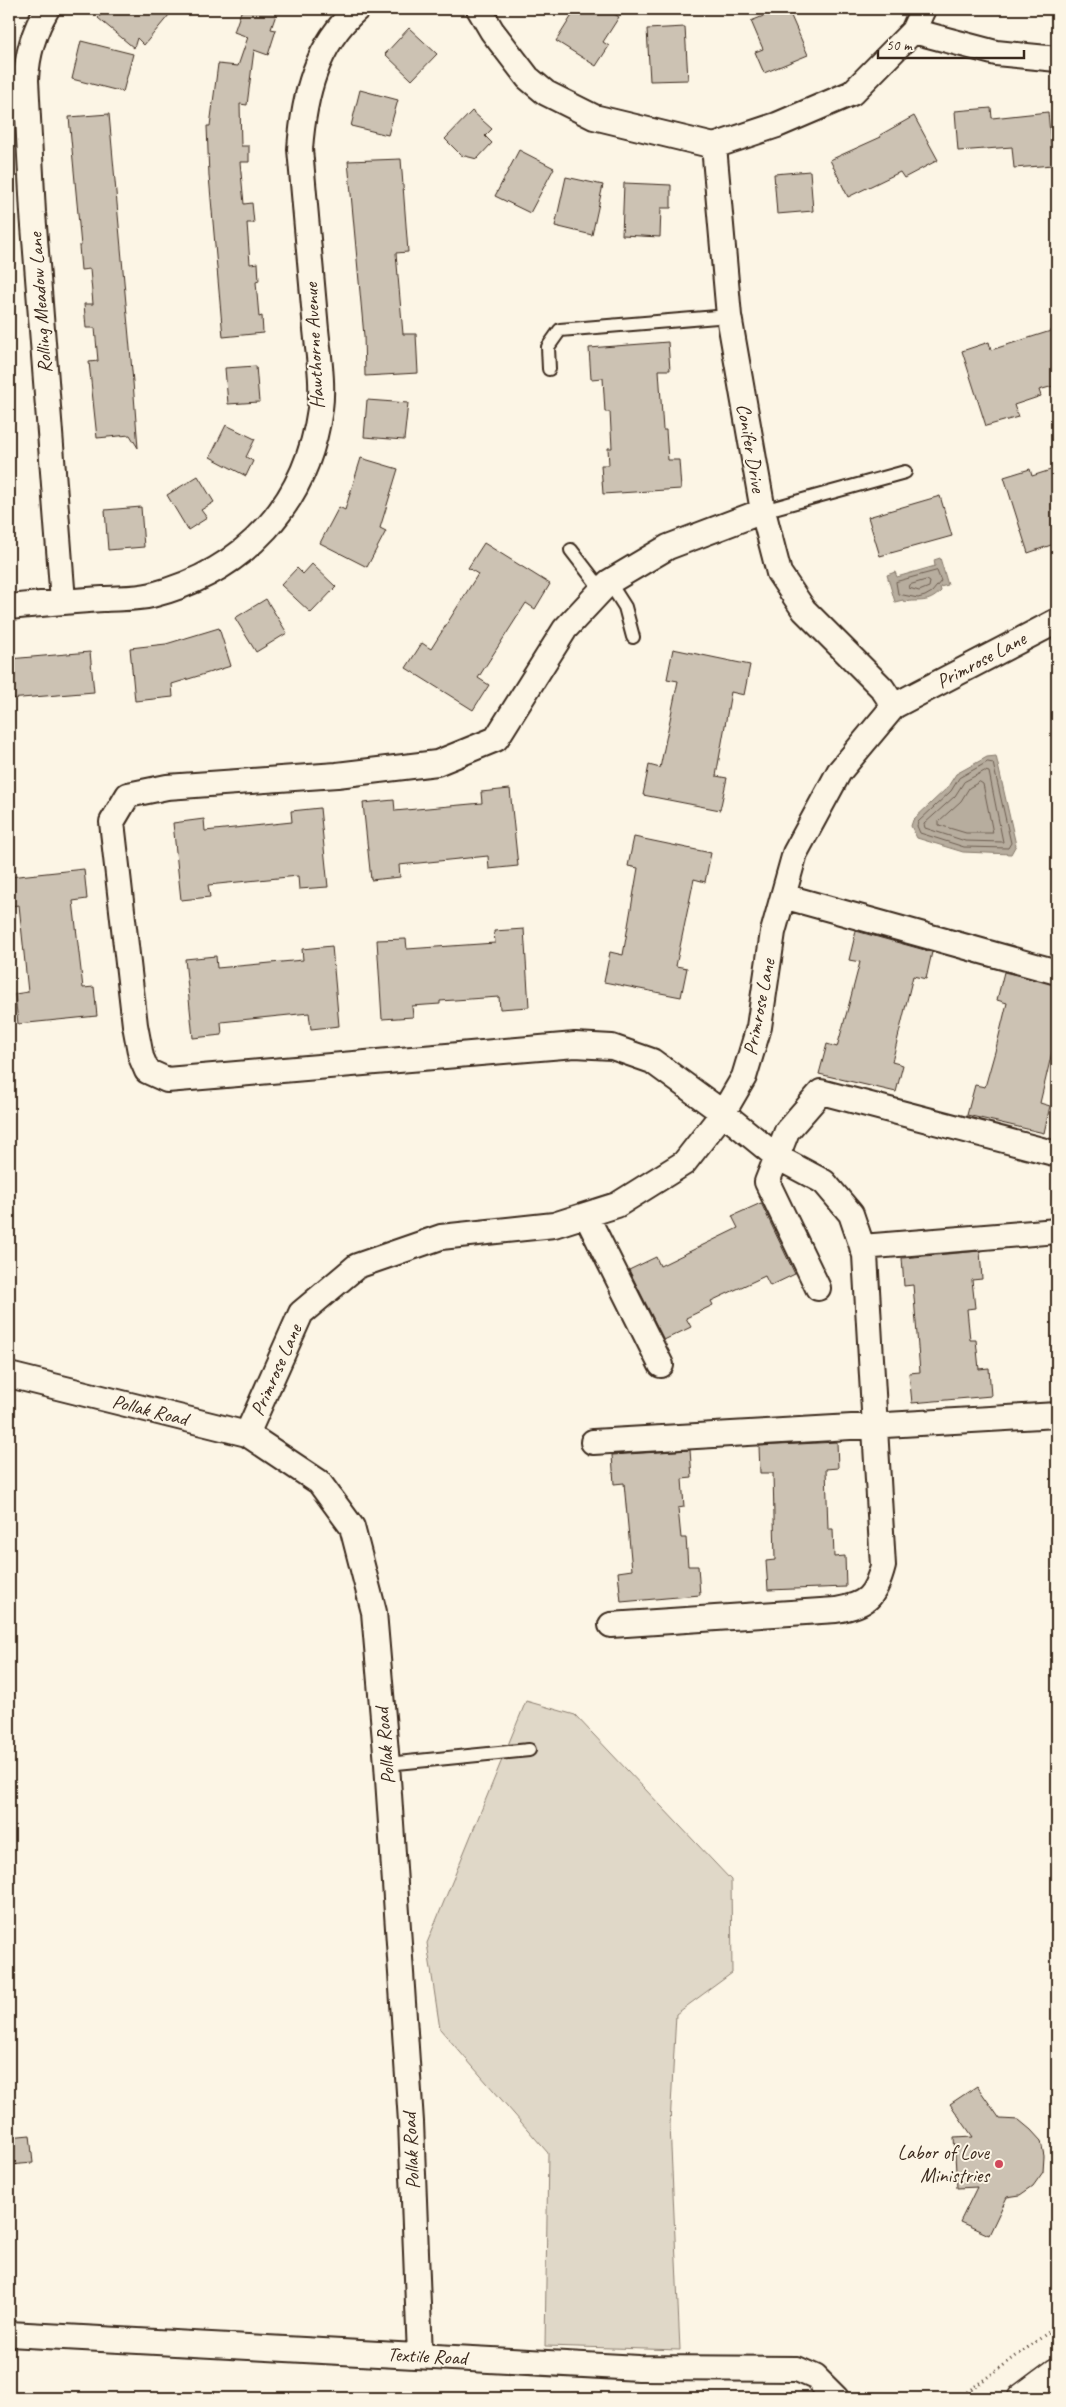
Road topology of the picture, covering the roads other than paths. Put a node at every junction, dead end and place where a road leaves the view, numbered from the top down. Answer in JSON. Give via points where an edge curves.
{"nodes":[{"id":1,"x":46,"y":9,"type":"edge"},
{"id":2,"x":357,"y":9,"type":"edge"},
{"id":3,"x":479,"y":9,"type":"edge"},
{"id":4,"x":922,"y":9,"type":"edge"},
{"id":5,"x":913,"y":31,"type":"junction"},
{"id":6,"x":1057,"y":59,"type":"edge"},
{"id":7,"x":714,"y":146,"type":"junction"},
{"id":8,"x":729,"y":316,"type":"junction"},
{"id":9,"x":549,"y":369,"type":"dead end"},
{"id":10,"x":905,"y":472,"type":"dead end"},
{"id":11,"x":763,"y":511,"type":"junction"},
{"id":12,"x":571,"y":550,"type":"dead end"},
{"id":13,"x":606,"y":585,"type":"junction"},
{"id":14,"x":63,"y":601,"type":"junction"},
{"id":15,"x":9,"y":607,"type":"edge"},
{"id":16,"x":1057,"y":621,"type":"edge"},
{"id":17,"x":633,"y":637,"type":"dead end"},
{"id":18,"x":894,"y":706,"type":"junction"},
{"id":19,"x":783,"y":896,"type":"junction"},
{"id":20,"x":1057,"y":972,"type":"edge"},
{"id":21,"x":723,"y":1113,"type":"junction"},
{"id":22,"x":1057,"y":1154,"type":"edge"},
{"id":23,"x":777,"y":1157,"type":"junction"},
{"id":24,"x":586,"y":1215,"type":"junction"},
{"id":25,"x":1057,"y":1231,"type":"edge"},
{"id":26,"x":862,"y":1247,"type":"junction"},
{"id":27,"x":818,"y":1288,"type":"dead end"},
{"id":28,"x":661,"y":1365,"type":"dead end"},
{"id":29,"x":9,"y":1375,"type":"edge"},
{"id":30,"x":1057,"y":1415,"type":"edge"},
{"id":31,"x":875,"y":1426,"type":"junction"},
{"id":32,"x":247,"y":1434,"type":"junction"},
{"id":33,"x":593,"y":1442,"type":"dead end"},
{"id":34,"x":612,"y":1625,"type":"dead end"},
{"id":35,"x":529,"y":1750,"type":"dead end"},
{"id":36,"x":387,"y":1764,"type":"junction"},
{"id":37,"x":9,"y":2334,"type":"edge"},
{"id":38,"x":420,"y":2356,"type":"junction"},
{"id":39,"x":1057,"y":2372,"type":"edge"},
{"id":40,"x":836,"y":2398,"type":"edge"},
{"id":41,"x":1022,"y":2398,"type":"edge"}],
"edges":[{"from":1,"to":14,"type":"street","name":"Rolling Meadow Lane","via":[[27,58],[26,80]]},
{"from":2,"to":14,"type":"street","name":"Hawthorne Avenue","via":[[337,30],[320,57],[302,117],[300,149],[320,407],[302,476],[283,509],[262,534],[225,565],[150,596]]},
{"from":3,"to":7,"type":"street","via":[[528,78],[546,93],[594,117]]},
{"from":4,"to":5,"type":"street"},
{"from":5,"to":6,"type":"street","via":[[996,53]]},
{"from":5,"to":7,"type":"street","via":[[852,93]]},
{"from":7,"to":8,"type":"street","name":"Conifer Drive"},
{"from":8,"to":9,"type":"lane","via":[[560,330],[548,347]]},
{"from":8,"to":11,"type":"street","name":"Conifer Drive"},
{"from":10,"to":11,"type":"lane"},
{"from":11,"to":13,"type":"street","via":[[668,547]]},
{"from":11,"to":18,"type":"street","name":"Conifer Drive","via":[[779,573],[804,610],[882,688]]},
{"from":12,"to":13,"type":"lane"},
{"from":13,"to":17,"type":"lane","via":[[625,607]]},
{"from":13,"to":21,"type":"street","via":[[565,629],[496,738],[474,748],[437,763],[167,787],[128,795],[112,822],[141,1057],[147,1071],[167,1080],[575,1045],[612,1047],[652,1061]]},
{"from":14,"to":15,"type":"street","name":"Hawthorne Avenue"},
{"from":16,"to":18,"type":"street","name":"Primrose Lane"},
{"from":18,"to":19,"type":"street","name":"Primrose Lane","via":[[839,772],[795,853]]},
{"from":19,"to":20,"type":"street"},
{"from":19,"to":21,"type":"street","name":"Primrose Lane","via":[[773,932],[759,1028],[744,1077]]},
{"from":21,"to":23,"type":"street"},
{"from":21,"to":24,"type":"street","name":"Primrose Lane","via":[[684,1162],[617,1205]]},
{"from":22,"to":23,"type":"street","via":[[821,1092],[787,1131]]},
{"from":23,"to":26,"type":"street","via":[[824,1182],[851,1214]]},
{"from":23,"to":27,"type":"street","via":[[767,1182]]},
{"from":24,"to":28,"type":"street"},
{"from":24,"to":32,"type":"street","name":"Primrose Lane","via":[[554,1225],[441,1237],[357,1266],[301,1312]]},
{"from":25,"to":26,"type":"street"},
{"from":26,"to":31,"type":"street"},
{"from":29,"to":32,"type":"street","name":"Pollak Road"},
{"from":30,"to":31,"type":"street"},
{"from":31,"to":33,"type":"street"},
{"from":31,"to":34,"type":"street","via":[[882,1566],[877,1588],[857,1606]]},
{"from":32,"to":36,"type":"street","name":"Pollak Road","via":[[319,1482],[352,1527],[374,1612]]},
{"from":35,"to":36,"type":"lane"},
{"from":36,"to":38,"type":"street","name":"Pollak Road","via":[[411,2122]]},
{"from":37,"to":38,"type":"street","name":"Textile Road"},
{"from":38,"to":40,"type":"street","name":"Textile Road","via":[[639,2368],[797,2368],[814,2377]]},
{"from":39,"to":41,"type":"highway"}]}
